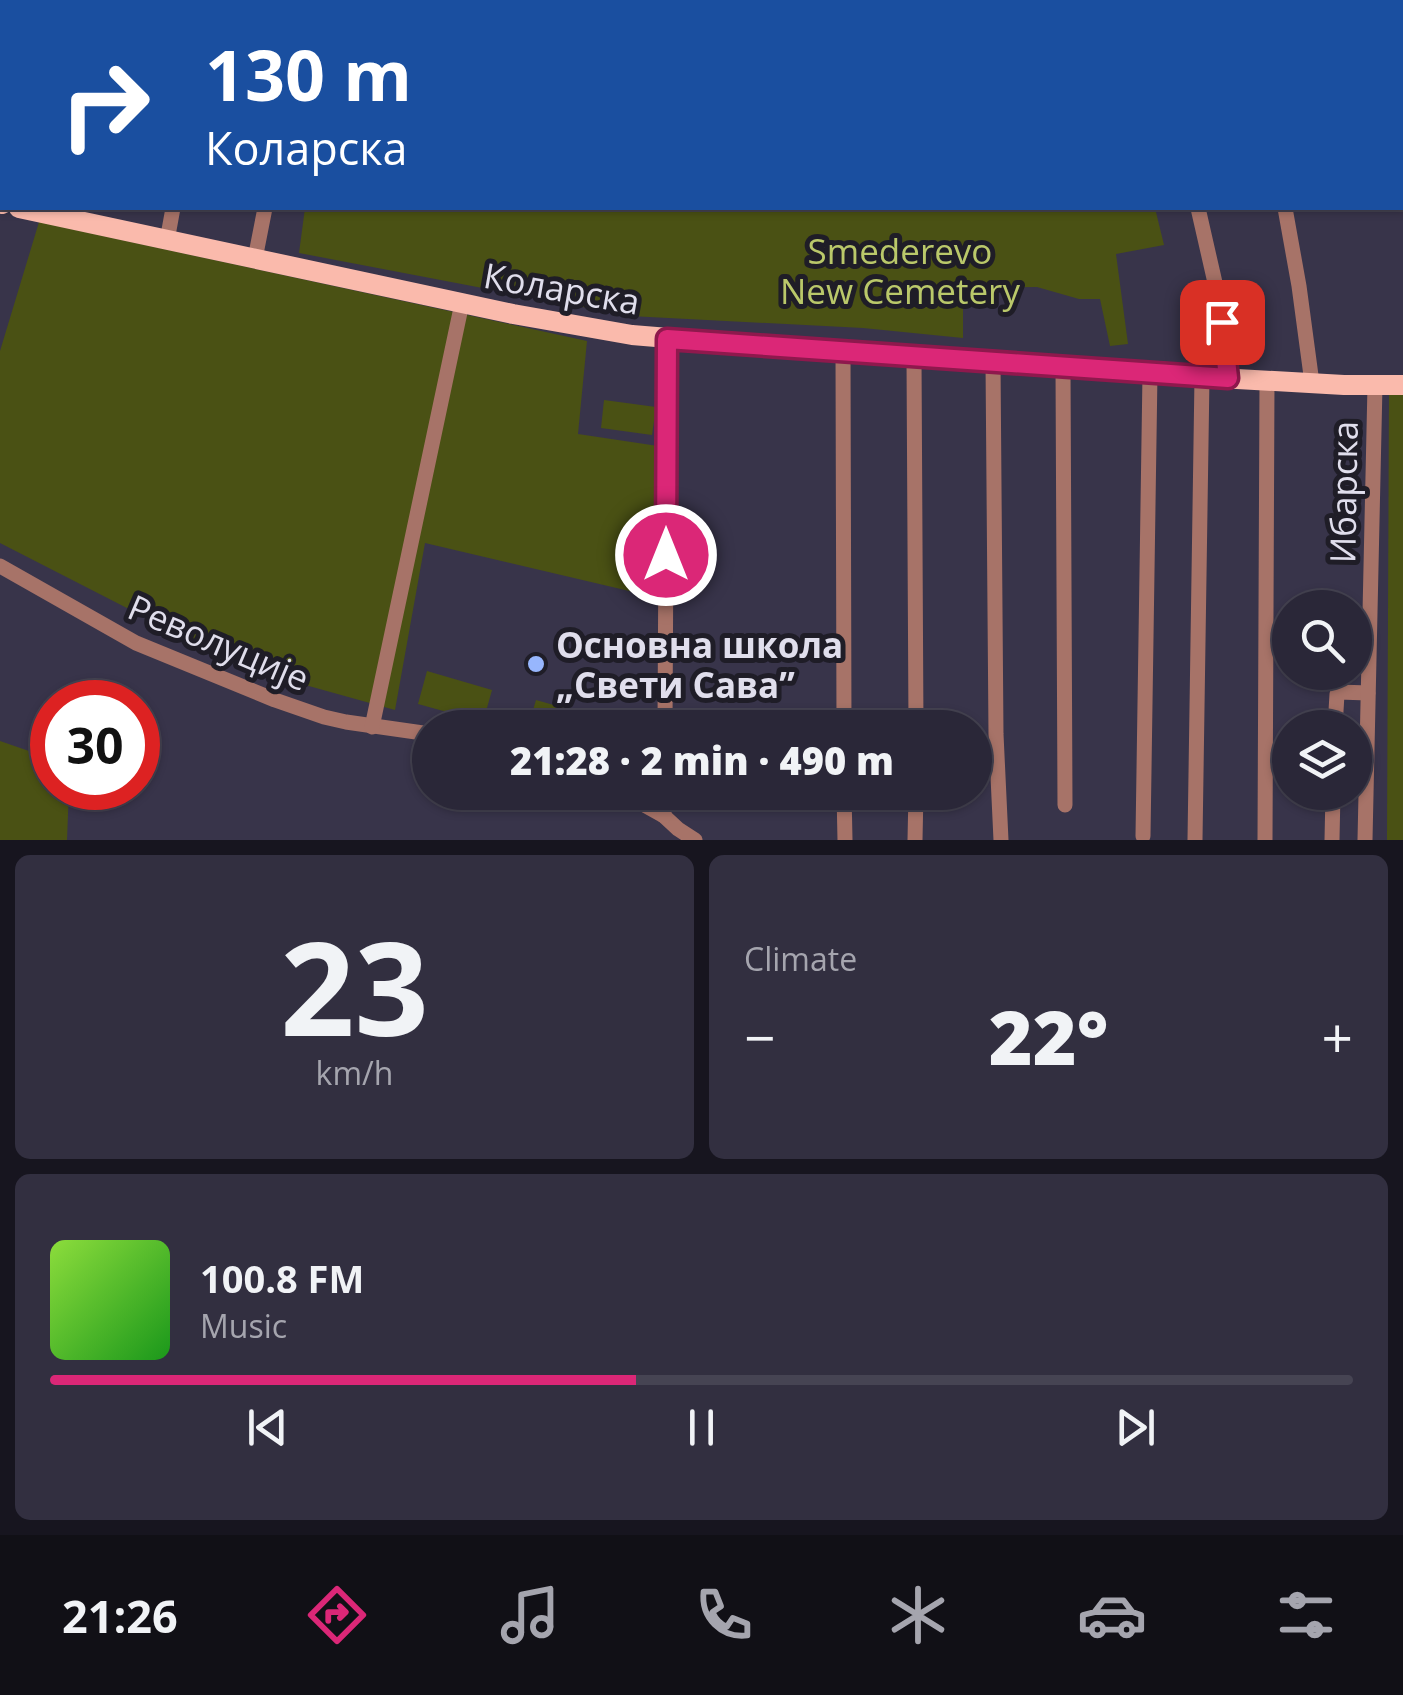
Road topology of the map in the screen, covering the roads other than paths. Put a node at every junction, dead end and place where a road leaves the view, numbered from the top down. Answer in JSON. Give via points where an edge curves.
{"nodes":[{"id":1,"x":28,"y":210,"type":"edge"},
{"id":2,"x":173,"y":210,"type":"edge"},
{"id":3,"x":265,"y":210,"type":"edge"},
{"id":4,"x":1198,"y":210,"type":"edge"},
{"id":5,"x":1285,"y":210,"type":"edge"},
{"id":6,"x":167,"y":241,"type":"junction"},
{"id":7,"x":255,"y":260,"type":"junction"},
{"id":8,"x":462,"y":303,"type":"junction"},
{"id":9,"x":667,"y":339,"type":"junction"},
{"id":10,"x":842,"y":352,"type":"junction"},
{"id":11,"x":914,"y":357,"type":"junction"},
{"id":12,"x":994,"y":362,"type":"junction"},
{"id":13,"x":1062,"y":368,"type":"junction"},
{"id":14,"x":1150,"y":373,"type":"junction"},
{"id":15,"x":1202,"y":377,"type":"junction"},
{"id":16,"x":1228,"y":378,"type":"junction"},
{"id":17,"x":1267,"y":380,"type":"junction"},
{"id":18,"x":1312,"y":383,"type":"junction"},
{"id":19,"x":1375,"y":385,"type":"junction"},
{"id":20,"x":1403,"y":385,"type":"edge"},
{"id":21,"x":0,"y":566,"type":"edge"},
{"id":22,"x":1368,"y":693,"type":"junction"},
{"id":23,"x":665,"y":710,"type":"edge"},
{"id":24,"x":844,"y":710,"type":"edge"},
{"id":25,"x":916,"y":710,"type":"edge"},
{"id":26,"x":1336,"y":710,"type":"edge"},
{"id":27,"x":372,"y":726,"type":"junction"},
{"id":28,"x":412,"y":732,"type":"edge"},
{"id":29,"x":1065,"y":805,"type":"dead end"},
{"id":30,"x":652,"y":810,"type":"edge"},
{"id":31,"x":667,"y":810,"type":"edge"},
{"id":32,"x":844,"y":810,"type":"edge"},
{"id":33,"x":915,"y":810,"type":"edge"},
{"id":34,"x":1333,"y":810,"type":"edge"},
{"id":35,"x":668,"y":819,"type":"junction"},
{"id":36,"x":1143,"y":836,"type":"dead end"},
{"id":37,"x":667,"y":840,"type":"edge"},
{"id":38,"x":696,"y":840,"type":"edge"},
{"id":39,"x":845,"y":840,"type":"edge"},
{"id":40,"x":914,"y":840,"type":"edge"},
{"id":41,"x":1001,"y":840,"type":"edge"},
{"id":42,"x":1195,"y":840,"type":"edge"},
{"id":43,"x":1265,"y":840,"type":"edge"},
{"id":44,"x":1332,"y":840,"type":"edge"},
{"id":45,"x":1365,"y":840,"type":"edge"}],
"edges":[{"from":1,"to":6,"type":"main road","name":"Коларска"},
{"from":2,"to":6,"type":"street"},
{"from":3,"to":7,"type":"street"},
{"from":4,"to":16,"type":"street"},
{"from":5,"to":18,"type":"street"},
{"from":6,"to":7,"type":"main road","name":"Коларска"},
{"from":7,"to":8,"type":"main road","name":"Коларска"},
{"from":8,"to":9,"type":"main road","name":"Коларска"},
{"from":8,"to":27,"type":"street"},
{"from":9,"to":10,"type":"main road","name":"Коларска"},
{"from":9,"to":23,"type":"street"},
{"from":10,"to":11,"type":"main road","name":"Коларска"},
{"from":10,"to":24,"type":"street"},
{"from":11,"to":12,"type":"main road","name":"Коларска"},
{"from":11,"to":25,"type":"street"},
{"from":12,"to":13,"type":"main road","name":"Коларска"},
{"from":12,"to":41,"type":"street"},
{"from":13,"to":14,"type":"main road","name":"Коларска"},
{"from":13,"to":29,"type":"street"},
{"from":14,"to":15,"type":"main road","name":"Коларска"},
{"from":14,"to":36,"type":"street"},
{"from":15,"to":16,"type":"main road","name":"Коларска"},
{"from":15,"to":42,"type":"street"},
{"from":16,"to":17,"type":"main road","name":"Коларска"},
{"from":17,"to":18,"type":"main road","name":"Коларска"},
{"from":17,"to":43,"type":"street"},
{"from":18,"to":19,"type":"main road","name":"Коларска"},
{"from":19,"to":20,"type":"main road","name":"Коларска"},
{"from":19,"to":22,"type":"street","name":"Ибарска"},
{"from":21,"to":27,"type":"street","name":"Револуције","via":[[136,643],[275,700]]},
{"from":22,"to":26,"type":"street","via":[[1339,692]]},
{"from":22,"to":45,"type":"street","name":"Ибарска"},
{"from":27,"to":28,"type":"street","name":"Револуције"},
{"from":30,"to":35,"type":"street"},
{"from":31,"to":35,"type":"street"},
{"from":32,"to":39,"type":"street"},
{"from":33,"to":40,"type":"street"},
{"from":34,"to":44,"type":"street"},
{"from":35,"to":37,"type":"street"},
{"from":35,"to":38,"type":"street"}]}
